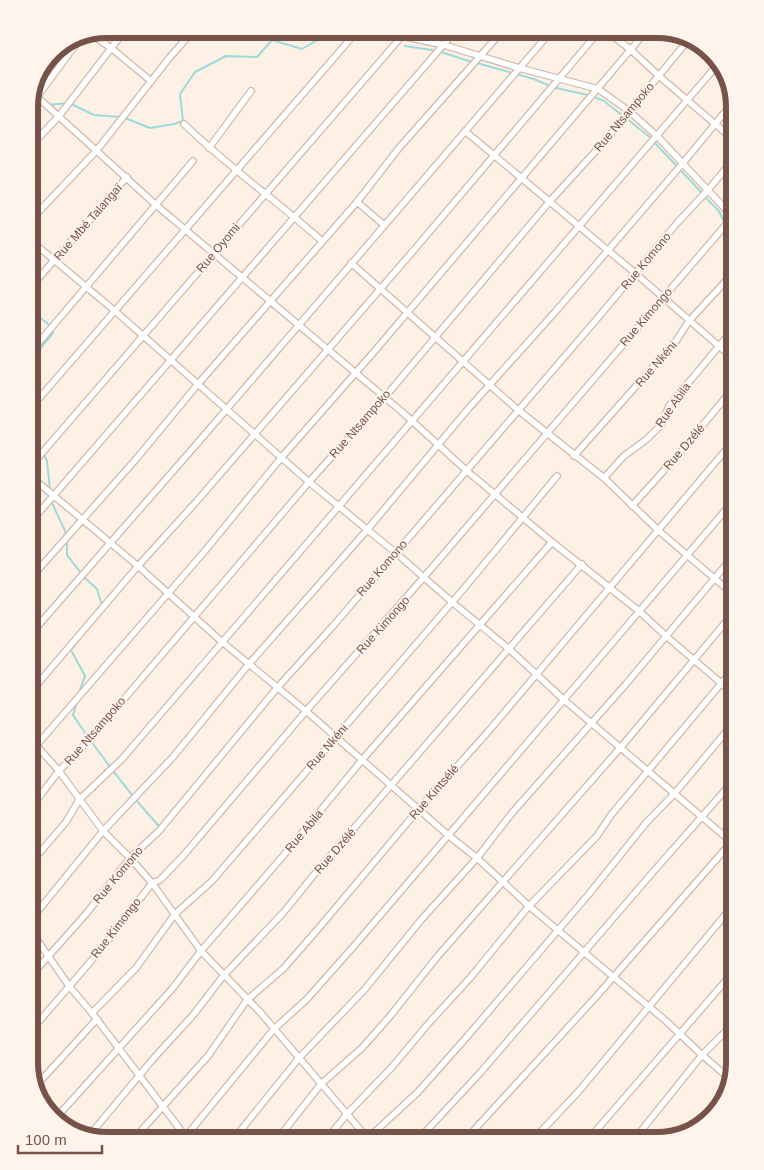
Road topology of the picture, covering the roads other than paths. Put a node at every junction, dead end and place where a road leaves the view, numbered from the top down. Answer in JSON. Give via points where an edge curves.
{"nodes":[{"id":1,"x":97,"y":38,"type":"edge"},
{"id":2,"x":119,"y":38,"type":"edge"},
{"id":3,"x":187,"y":38,"type":"edge"},
{"id":4,"x":348,"y":38,"type":"edge"},
{"id":5,"x":400,"y":38,"type":"edge"},
{"id":6,"x":411,"y":38,"type":"edge"},
{"id":7,"x":450,"y":38,"type":"edge"},
{"id":8,"x":496,"y":38,"type":"edge"},
{"id":9,"x":545,"y":38,"type":"edge"},
{"id":10,"x":595,"y":38,"type":"edge"},
{"id":11,"x":615,"y":38,"type":"edge"},
{"id":12,"x":641,"y":38,"type":"edge"},
{"id":13,"x":685,"y":44,"type":"edge"},
{"id":14,"x":444,"y":45,"type":"junction"},
{"id":15,"x":74,"y":46,"type":"edge"},
{"id":16,"x":111,"y":48,"type":"junction"},
{"id":17,"x":631,"y":50,"type":"junction"},
{"id":18,"x":480,"y":57,"type":"junction"},
{"id":19,"x":519,"y":68,"type":"junction"},
{"id":20,"x":715,"y":68,"type":"edge"},
{"id":21,"x":659,"y":76,"type":"junction"},
{"id":22,"x":559,"y":79,"type":"junction"},
{"id":23,"x":151,"y":81,"type":"junction"},
{"id":24,"x":40,"y":89,"type":"edge"},
{"id":25,"x":598,"y":89,"type":"junction"},
{"id":26,"x":251,"y":92,"type":"dead end"},
{"id":27,"x":39,"y":98,"type":"edge"},
{"id":28,"x":687,"y":100,"type":"junction"},
{"id":29,"x":629,"y":111,"type":"junction"},
{"id":30,"x":726,"y":111,"type":"edge"},
{"id":31,"x":60,"y":116,"type":"junction"},
{"id":32,"x":184,"y":124,"type":"dead end"},
{"id":33,"x":716,"y":124,"type":"junction"},
{"id":34,"x":465,"y":131,"type":"junction"},
{"id":35,"x":726,"y":132,"type":"edge"},
{"id":36,"x":657,"y":136,"type":"junction"},
{"id":37,"x":38,"y":139,"type":"edge"},
{"id":38,"x":209,"y":148,"type":"junction"},
{"id":39,"x":97,"y":150,"type":"junction"},
{"id":40,"x":494,"y":154,"type":"junction"},
{"id":41,"x":194,"y":161,"type":"dead end"},
{"id":42,"x":683,"y":163,"type":"junction"},
{"id":43,"x":726,"y":169,"type":"edge"},
{"id":44,"x":237,"y":170,"type":"junction"},
{"id":45,"x":127,"y":177,"type":"junction"},
{"id":46,"x":521,"y":178,"type":"junction"},
{"id":47,"x":708,"y":191,"type":"junction"},
{"id":48,"x":266,"y":194,"type":"junction"},
{"id":49,"x":357,"y":202,"type":"junction"},
{"id":50,"x":550,"y":202,"type":"junction"},
{"id":51,"x":156,"y":205,"type":"junction"},
{"id":52,"x":726,"y":208,"type":"edge"},
{"id":53,"x":38,"y":212,"type":"edge"},
{"id":54,"x":295,"y":217,"type":"junction"},
{"id":55,"x":726,"y":224,"type":"edge"},
{"id":56,"x":384,"y":225,"type":"junction"},
{"id":57,"x":578,"y":225,"type":"junction"},
{"id":58,"x":186,"y":229,"type":"junction"},
{"id":59,"x":322,"y":241,"type":"junction"},
{"id":60,"x":38,"y":247,"type":"edge"},
{"id":61,"x":607,"y":250,"type":"junction"},
{"id":62,"x":214,"y":254,"type":"junction"},
{"id":63,"x":55,"y":260,"type":"junction"},
{"id":64,"x":351,"y":263,"type":"junction"},
{"id":65,"x":636,"y":273,"type":"junction"},
{"id":66,"x":242,"y":277,"type":"junction"},
{"id":67,"x":38,"y":279,"type":"edge"},
{"id":68,"x":726,"y":281,"type":"edge"},
{"id":69,"x":87,"y":287,"type":"junction"},
{"id":70,"x":380,"y":289,"type":"junction"},
{"id":71,"x":663,"y":298,"type":"junction"},
{"id":72,"x":270,"y":301,"type":"junction"},
{"id":73,"x":115,"y":311,"type":"junction"},
{"id":74,"x":407,"y":313,"type":"junction"},
{"id":75,"x":689,"y":320,"type":"junction"},
{"id":76,"x":298,"y":325,"type":"junction"},
{"id":77,"x":143,"y":336,"type":"junction"},
{"id":78,"x":435,"y":337,"type":"junction"},
{"id":79,"x":726,"y":338,"type":"edge"},
{"id":80,"x":38,"y":344,"type":"edge"},
{"id":81,"x":719,"y":346,"type":"junction"},
{"id":82,"x":327,"y":350,"type":"junction"},
{"id":83,"x":726,"y":352,"type":"edge"},
{"id":84,"x":462,"y":360,"type":"junction"},
{"id":85,"x":171,"y":361,"type":"junction"},
{"id":86,"x":355,"y":373,"type":"junction"},
{"id":87,"x":198,"y":384,"type":"junction"},
{"id":88,"x":490,"y":385,"type":"junction"},
{"id":89,"x":384,"y":397,"type":"junction"},
{"id":90,"x":726,"y":397,"type":"edge"},
{"id":91,"x":38,"y":400,"type":"edge"},
{"id":92,"x":226,"y":409,"type":"junction"},
{"id":93,"x":518,"y":410,"type":"junction"},
{"id":94,"x":412,"y":420,"type":"junction"},
{"id":95,"x":548,"y":433,"type":"junction"},
{"id":96,"x":254,"y":434,"type":"junction"},
{"id":97,"x":438,"y":445,"type":"junction"},
{"id":98,"x":726,"y":451,"type":"edge"},
{"id":99,"x":574,"y":456,"type":"junction"},
{"id":100,"x":38,"y":458,"type":"edge"},
{"id":101,"x":281,"y":458,"type":"junction"},
{"id":102,"x":466,"y":471,"type":"junction"},
{"id":103,"x":557,"y":476,"type":"dead end"},
{"id":104,"x":604,"y":478,"type":"junction"},
{"id":105,"x":309,"y":482,"type":"junction"},
{"id":106,"x":38,"y":483,"type":"edge"},
{"id":107,"x":495,"y":494,"type":"junction"},
{"id":108,"x":53,"y":497,"type":"junction"},
{"id":109,"x":338,"y":506,"type":"junction"},
{"id":110,"x":632,"y":506,"type":"junction"},
{"id":111,"x":726,"y":509,"type":"edge"},
{"id":112,"x":38,"y":514,"type":"edge"},
{"id":113,"x":523,"y":517,"type":"junction"},
{"id":114,"x":82,"y":521,"type":"junction"},
{"id":115,"x":367,"y":530,"type":"junction"},
{"id":116,"x":659,"y":531,"type":"junction"},
{"id":117,"x":552,"y":542,"type":"junction"},
{"id":118,"x":111,"y":544,"type":"junction"},
{"id":119,"x":396,"y":553,"type":"junction"},
{"id":120,"x":687,"y":554,"type":"junction"},
{"id":121,"x":582,"y":564,"type":"junction"},
{"id":122,"x":726,"y":565,"type":"edge"},
{"id":123,"x":138,"y":566,"type":"junction"},
{"id":124,"x":38,"y":570,"type":"edge"},
{"id":125,"x":424,"y":578,"type":"junction"},
{"id":126,"x":715,"y":579,"type":"junction"},
{"id":127,"x":609,"y":587,"type":"junction"},
{"id":128,"x":726,"y":588,"type":"edge"},
{"id":129,"x":167,"y":593,"type":"junction"},
{"id":130,"x":452,"y":602,"type":"junction"},
{"id":131,"x":639,"y":611,"type":"junction"},
{"id":132,"x":194,"y":616,"type":"junction"},
{"id":133,"x":726,"y":622,"type":"edge"},
{"id":134,"x":480,"y":625,"type":"junction"},
{"id":135,"x":38,"y":626,"type":"edge"},
{"id":136,"x":666,"y":636,"type":"junction"},
{"id":137,"x":221,"y":641,"type":"junction"},
{"id":138,"x":508,"y":648,"type":"junction"},
{"id":139,"x":694,"y":661,"type":"junction"},
{"id":140,"x":249,"y":664,"type":"junction"},
{"id":141,"x":536,"y":674,"type":"junction"},
{"id":142,"x":726,"y":677,"type":"edge"},
{"id":143,"x":38,"y":683,"type":"edge"},
{"id":144,"x":721,"y":683,"type":"junction"},
{"id":145,"x":726,"y":687,"type":"edge"},
{"id":146,"x":277,"y":688,"type":"junction"},
{"id":147,"x":563,"y":699,"type":"junction"},
{"id":148,"x":306,"y":711,"type":"junction"},
{"id":149,"x":591,"y":723,"type":"junction"},
{"id":150,"x":726,"y":732,"type":"edge"},
{"id":151,"x":335,"y":737,"type":"junction"},
{"id":152,"x":38,"y":743,"type":"edge"},
{"id":153,"x":38,"y":747,"type":"edge"},
{"id":154,"x":621,"y":747,"type":"junction"},
{"id":155,"x":362,"y":760,"type":"junction"},
{"id":156,"x":648,"y":770,"type":"junction"},
{"id":157,"x":59,"y":772,"type":"junction"},
{"id":158,"x":391,"y":786,"type":"junction"},
{"id":159,"x":726,"y":789,"type":"edge"},
{"id":160,"x":674,"y":793,"type":"junction"},
{"id":161,"x":38,"y":799,"type":"edge"},
{"id":162,"x":79,"y":800,"type":"junction"},
{"id":163,"x":418,"y":810,"type":"junction"},
{"id":164,"x":702,"y":816,"type":"junction"},
{"id":165,"x":103,"y":831,"type":"junction"},
{"id":166,"x":448,"y":836,"type":"junction"},
{"id":167,"x":726,"y":836,"type":"edge"},
{"id":168,"x":726,"y":851,"type":"edge"},
{"id":169,"x":38,"y":855,"type":"edge"},
{"id":170,"x":130,"y":858,"type":"junction"},
{"id":171,"x":477,"y":858,"type":"junction"},
{"id":172,"x":152,"y":883,"type":"junction"},
{"id":173,"x":502,"y":883,"type":"junction"},
{"id":174,"x":529,"y":906,"type":"junction"},
{"id":175,"x":38,"y":911,"type":"edge"},
{"id":176,"x":175,"y":914,"type":"junction"},
{"id":177,"x":726,"y":914,"type":"edge"},
{"id":178,"x":558,"y":930,"type":"junction"},
{"id":179,"x":38,"y":941,"type":"edge"},
{"id":180,"x":201,"y":951,"type":"junction"},
{"id":181,"x":584,"y":952,"type":"junction"},
{"id":182,"x":49,"y":956,"type":"junction"},
{"id":183,"x":38,"y":968,"type":"edge"},
{"id":184,"x":224,"y":975,"type":"junction"},
{"id":185,"x":613,"y":976,"type":"junction"},
{"id":186,"x":726,"y":980,"type":"edge"},
{"id":187,"x":69,"y":986,"type":"junction"},
{"id":188,"x":247,"y":1000,"type":"junction"},
{"id":189,"x":649,"y":1006,"type":"junction"},
{"id":190,"x":92,"y":1013,"type":"junction"},
{"id":191,"x":97,"y":1019,"type":"junction"},
{"id":192,"x":38,"y":1022,"type":"edge"},
{"id":193,"x":274,"y":1029,"type":"junction"},
{"id":194,"x":726,"y":1031,"type":"edge"},
{"id":195,"x":680,"y":1034,"type":"junction"},
{"id":196,"x":118,"y":1048,"type":"junction"},
{"id":197,"x":702,"y":1055,"type":"junction"},
{"id":198,"x":299,"y":1058,"type":"junction"},
{"id":199,"x":725,"y":1075,"type":"edge"},
{"id":200,"x":140,"y":1076,"type":"junction"},
{"id":201,"x":40,"y":1081,"type":"edge"},
{"id":202,"x":321,"y":1084,"type":"junction"},
{"id":203,"x":162,"y":1106,"type":"junction"},
{"id":204,"x":60,"y":1114,"type":"edge"},
{"id":205,"x":347,"y":1114,"type":"junction"},
{"id":206,"x":92,"y":1131,"type":"edge"},
{"id":207,"x":140,"y":1132,"type":"edge"},
{"id":208,"x":180,"y":1132,"type":"edge"},
{"id":209,"x":191,"y":1132,"type":"edge"},
{"id":210,"x":239,"y":1132,"type":"edge"},
{"id":211,"x":283,"y":1132,"type":"edge"},
{"id":212,"x":332,"y":1132,"type":"edge"},
{"id":213,"x":362,"y":1132,"type":"edge"},
{"id":214,"x":376,"y":1132,"type":"edge"},
{"id":215,"x":425,"y":1132,"type":"edge"},
{"id":216,"x":472,"y":1132,"type":"edge"},
{"id":217,"x":540,"y":1132,"type":"edge"},
{"id":218,"x":595,"y":1132,"type":"edge"},
{"id":219,"x":640,"y":1132,"type":"edge"}],
"edges":[{"from":1,"to":16,"type":"street"},
{"from":2,"to":16,"type":"street"},
{"from":3,"to":23,"type":"street"},
{"from":4,"to":44,"type":"street"},
{"from":5,"to":48,"type":"street","name":"Rue Oyomi"},
{"from":6,"to":14,"type":"street"},
{"from":7,"to":14,"type":"street"},
{"from":8,"to":18,"type":"street"},
{"from":9,"to":19,"type":"street"},
{"from":10,"to":22,"type":"street"},
{"from":11,"to":17,"type":"street"},
{"from":12,"to":17,"type":"street"},
{"from":13,"to":21,"type":"street","name":"Rue Ntsampoko"},
{"from":14,"to":18,"type":"street"},
{"from":14,"to":54,"type":"street"},
{"from":15,"to":24,"type":"street"},
{"from":16,"to":23,"type":"street"},
{"from":16,"to":31,"type":"street"},
{"from":17,"to":21,"type":"street"},
{"from":17,"to":25,"type":"street"},
{"from":18,"to":19,"type":"street"},
{"from":18,"to":49,"type":"street","via":[[399,148]]},
{"from":19,"to":22,"type":"street"},
{"from":19,"to":34,"type":"street"},
{"from":20,"to":28,"type":"street"},
{"from":21,"to":28,"type":"street"},
{"from":21,"to":29,"type":"street","name":"Rue Ntsampoko"},
{"from":22,"to":25,"type":"street"},
{"from":22,"to":40,"type":"street"},
{"from":23,"to":39,"type":"street"},
{"from":25,"to":29,"type":"street"},
{"from":25,"to":46,"type":"street"},
{"from":26,"to":38,"type":"street"},
{"from":27,"to":31,"type":"street"},
{"from":28,"to":33,"type":"street"},
{"from":28,"to":36,"type":"street"},
{"from":29,"to":36,"type":"street"},
{"from":29,"to":50,"type":"street","name":"Rue Ntsampoko"},
{"from":30,"to":33,"type":"street"},
{"from":31,"to":37,"type":"street"},
{"from":31,"to":39,"type":"street"},
{"from":32,"to":38,"type":"street"},
{"from":33,"to":35,"type":"street"},
{"from":33,"to":42,"type":"street"},
{"from":34,"to":40,"type":"street"},
{"from":34,"to":56,"type":"street"},
{"from":36,"to":42,"type":"street"},
{"from":36,"to":57,"type":"street"},
{"from":38,"to":44,"type":"street"},
{"from":39,"to":45,"type":"street"},
{"from":39,"to":53,"type":"street"},
{"from":40,"to":46,"type":"street"},
{"from":40,"to":70,"type":"street"},
{"from":41,"to":51,"type":"street"},
{"from":42,"to":47,"type":"street"},
{"from":42,"to":61,"type":"street"},
{"from":43,"to":47,"type":"street","name":"Rue Komono"},
{"from":44,"to":48,"type":"street"},
{"from":44,"to":58,"type":"street"},
{"from":45,"to":51,"type":"street"},
{"from":45,"to":63,"type":"street","name":"Rue Mbé Talangaï"},
{"from":46,"to":50,"type":"street"},
{"from":46,"to":74,"type":"street"},
{"from":47,"to":52,"type":"street"},
{"from":47,"to":65,"type":"street","name":"Rue Komono"},
{"from":48,"to":54,"type":"street"},
{"from":48,"to":62,"type":"street","name":"Rue Oyomi"},
{"from":49,"to":56,"type":"street"},
{"from":49,"to":59,"type":"street"},
{"from":50,"to":57,"type":"street"},
{"from":50,"to":78,"type":"street","name":"Rue Ntsampoko"},
{"from":51,"to":58,"type":"street"},
{"from":51,"to":69,"type":"street"},
{"from":54,"to":59,"type":"street"},
{"from":54,"to":66,"type":"street"},
{"from":55,"to":71,"type":"street","name":"Rue Kimongo"},
{"from":56,"to":64,"type":"street"},
{"from":57,"to":61,"type":"street"},
{"from":57,"to":84,"type":"street"},
{"from":58,"to":62,"type":"street"},
{"from":58,"to":73,"type":"street"},
{"from":59,"to":72,"type":"street"},
{"from":60,"to":63,"type":"street"},
{"from":61,"to":65,"type":"street"},
{"from":61,"to":88,"type":"street"},
{"from":62,"to":66,"type":"street"},
{"from":62,"to":77,"type":"street","name":"Rue Oyomi"},
{"from":63,"to":67,"type":"street","name":"Rue Mbé Talangaï"},
{"from":63,"to":69,"type":"street"},
{"from":64,"to":70,"type":"street"},
{"from":64,"to":76,"type":"street"},
{"from":65,"to":71,"type":"street"},
{"from":65,"to":93,"type":"street","name":"Rue Komono"},
{"from":66,"to":72,"type":"street"},
{"from":66,"to":85,"type":"street"},
{"from":68,"to":75,"type":"street","name":"Rue Nkéni"},
{"from":69,"to":73,"type":"street"},
{"from":69,"to":80,"type":"street"},
{"from":70,"to":74,"type":"street"},
{"from":70,"to":82,"type":"street"},
{"from":71,"to":75,"type":"street"},
{"from":71,"to":95,"type":"street","name":"Rue Kimongo"},
{"from":72,"to":76,"type":"street"},
{"from":72,"to":87,"type":"street"},
{"from":73,"to":77,"type":"street"},
{"from":73,"to":91,"type":"street"},
{"from":74,"to":78,"type":"street"},
{"from":74,"to":86,"type":"street"},
{"from":75,"to":81,"type":"street"},
{"from":75,"to":99,"type":"street","name":"Rue Nkéni","via":[[676,341]]},
{"from":76,"to":82,"type":"street"},
{"from":76,"to":92,"type":"street"},
{"from":77,"to":85,"type":"street"},
{"from":77,"to":100,"type":"street","name":"Rue Oyomi"},
{"from":78,"to":84,"type":"street"},
{"from":78,"to":89,"type":"street","name":"Rue Ntsampoko"},
{"from":79,"to":81,"type":"street","name":"Rue Abila"},
{"from":81,"to":83,"type":"street"},
{"from":81,"to":104,"type":"street","name":"Rue Abila","via":[[669,406],[661,425]]},
{"from":82,"to":86,"type":"street"},
{"from":82,"to":96,"type":"street"},
{"from":84,"to":88,"type":"street"},
{"from":84,"to":94,"type":"street"},
{"from":85,"to":87,"type":"street"},
{"from":85,"to":108,"type":"street"},
{"from":86,"to":89,"type":"street"},
{"from":86,"to":101,"type":"street"},
{"from":87,"to":92,"type":"street"},
{"from":87,"to":114,"type":"street"},
{"from":88,"to":93,"type":"street"},
{"from":88,"to":97,"type":"street"},
{"from":89,"to":94,"type":"street"},
{"from":89,"to":105,"type":"street","name":"Rue Ntsampoko"},
{"from":90,"to":110,"type":"street","name":"Rue Dzélé"},
{"from":92,"to":96,"type":"street"},
{"from":92,"to":118,"type":"street"},
{"from":93,"to":95,"type":"street"},
{"from":93,"to":102,"type":"street","name":"Rue Komono"},
{"from":94,"to":97,"type":"street"},
{"from":94,"to":109,"type":"street"},
{"from":95,"to":99,"type":"street"},
{"from":95,"to":107,"type":"street","name":"Rue Kimongo"},
{"from":96,"to":101,"type":"street"},
{"from":96,"to":123,"type":"street"},
{"from":97,"to":102,"type":"street"},
{"from":97,"to":115,"type":"street"},
{"from":98,"to":116,"type":"street","name":"Rue Kintsélé"},
{"from":99,"to":104,"type":"street"},
{"from":101,"to":105,"type":"street"},
{"from":101,"to":129,"type":"street"},
{"from":102,"to":107,"type":"street"},
{"from":102,"to":119,"type":"street","name":"Rue Komono"},
{"from":103,"to":113,"type":"street","name":"Rue Nkéni"},
{"from":104,"to":110,"type":"street"},
{"from":105,"to":109,"type":"street"},
{"from":105,"to":132,"type":"street","name":"Rue Ntsampoko"},
{"from":106,"to":108,"type":"street"},
{"from":107,"to":113,"type":"street"},
{"from":107,"to":125,"type":"street","name":"Rue Kimongo"},
{"from":108,"to":112,"type":"street"},
{"from":108,"to":114,"type":"street"},
{"from":109,"to":115,"type":"street"},
{"from":109,"to":137,"type":"street"},
{"from":110,"to":116,"type":"street"},
{"from":111,"to":120,"type":"street"},
{"from":113,"to":117,"type":"street"},
{"from":113,"to":130,"type":"street","name":"Rue Nkéni"},
{"from":114,"to":118,"type":"street"},
{"from":114,"to":124,"type":"street"},
{"from":115,"to":119,"type":"street"},
{"from":115,"to":140,"type":"street"},
{"from":116,"to":120,"type":"street"},
{"from":116,"to":127,"type":"street","name":"Rue Kintsélé"},
{"from":117,"to":121,"type":"street"},
{"from":117,"to":134,"type":"street","name":"Rue Abila"},
{"from":118,"to":123,"type":"street"},
{"from":118,"to":135,"type":"street"},
{"from":119,"to":125,"type":"street"},
{"from":119,"to":146,"type":"street","name":"Rue Komono"},
{"from":120,"to":126,"type":"street"},
{"from":120,"to":131,"type":"street"},
{"from":121,"to":127,"type":"street"},
{"from":121,"to":138,"type":"street","name":"Rue Dzélé"},
{"from":122,"to":126,"type":"street"},
{"from":123,"to":129,"type":"street"},
{"from":123,"to":143,"type":"street"},
{"from":125,"to":130,"type":"street"},
{"from":125,"to":148,"type":"street","name":"Rue Kimongo"},
{"from":126,"to":128,"type":"street"},
{"from":126,"to":136,"type":"street"},
{"from":127,"to":131,"type":"street"},
{"from":127,"to":141,"type":"street","name":"Rue Kintsélé"},
{"from":129,"to":132,"type":"street"},
{"from":129,"to":152,"type":"street"},
{"from":130,"to":134,"type":"street"},
{"from":130,"to":151,"type":"street","name":"Rue Nkéni"},
{"from":131,"to":136,"type":"street"},
{"from":131,"to":147,"type":"street"},
{"from":132,"to":137,"type":"street"},
{"from":132,"to":157,"type":"street","name":"Rue Ntsampoko"},
{"from":133,"to":139,"type":"street"},
{"from":134,"to":138,"type":"street"},
{"from":134,"to":155,"type":"street","name":"Rue Abila"},
{"from":136,"to":139,"type":"street"},
{"from":136,"to":149,"type":"street"},
{"from":137,"to":140,"type":"street"},
{"from":137,"to":162,"type":"street","via":[[122,759]]},
{"from":138,"to":141,"type":"street"},
{"from":138,"to":158,"type":"street","name":"Rue Dzélé"},
{"from":139,"to":144,"type":"street"},
{"from":139,"to":154,"type":"street"},
{"from":140,"to":146,"type":"street"},
{"from":140,"to":165,"type":"street","via":[[173,757]]},
{"from":141,"to":147,"type":"street"},
{"from":141,"to":163,"type":"street","name":"Rue Kintsélé"},
{"from":142,"to":144,"type":"street"},
{"from":144,"to":145,"type":"street"},
{"from":144,"to":156,"type":"street"},
{"from":146,"to":148,"type":"street"},
{"from":146,"to":170,"type":"street","name":"Rue Komono","via":[[159,831]]},
{"from":147,"to":149,"type":"street"},
{"from":147,"to":166,"type":"street"},
{"from":148,"to":151,"type":"street"},
{"from":148,"to":172,"type":"street","name":"Rue Kimongo","via":[[182,856],[160,880]]},
{"from":149,"to":154,"type":"street"},
{"from":149,"to":171,"type":"street"},
{"from":150,"to":160,"type":"street"},
{"from":151,"to":155,"type":"street"},
{"from":151,"to":176,"type":"street","name":"Rue Nkéni","via":[[212,881]]},
{"from":153,"to":157,"type":"street"},
{"from":154,"to":156,"type":"street"},
{"from":154,"to":173,"type":"street"},
{"from":155,"to":158,"type":"street"},
{"from":155,"to":180,"type":"street","name":"Rue Abila"},
{"from":156,"to":160,"type":"street"},
{"from":156,"to":174,"type":"street","via":[[596,836]]},
{"from":157,"to":161,"type":"street","name":"Rue Ntsampoko"},
{"from":157,"to":162,"type":"street"},
{"from":158,"to":163,"type":"street"},
{"from":158,"to":184,"type":"street","name":"Rue Dzélé","via":[[283,913]]},
{"from":159,"to":164,"type":"street"},
{"from":160,"to":164,"type":"street"},
{"from":160,"to":178,"type":"street"},
{"from":162,"to":165,"type":"street"},
{"from":162,"to":169,"type":"street","via":[[66,822]]},
{"from":163,"to":166,"type":"street"},
{"from":163,"to":188,"type":"street","name":"Rue Kintsélé","via":[[283,969]]},
{"from":164,"to":167,"type":"street"},
{"from":164,"to":181,"type":"street"},
{"from":165,"to":170,"type":"street"},
{"from":165,"to":175,"type":"street"},
{"from":166,"to":171,"type":"street"},
{"from":166,"to":193,"type":"street","via":[[308,999]]},
{"from":168,"to":185,"type":"street"},
{"from":170,"to":172,"type":"street"},
{"from":170,"to":182,"type":"street","name":"Rue Komono"},
{"from":171,"to":173,"type":"street"},
{"from":171,"to":198,"type":"street","via":[[365,989]]},
{"from":172,"to":176,"type":"street"},
{"from":172,"to":187,"type":"street","name":"Rue Kimongo"},
{"from":173,"to":174,"type":"street"},
{"from":173,"to":202,"type":"street","via":[[362,1048]]},
{"from":174,"to":178,"type":"street"},
{"from":174,"to":205,"type":"street","via":[[498,946]]},
{"from":176,"to":180,"type":"street"},
{"from":176,"to":190,"type":"street","name":"Rue Nkéni","via":[[136,968]]},
{"from":177,"to":189,"type":"street"},
{"from":178,"to":181,"type":"street"},
{"from":178,"to":214,"type":"street","via":[[418,1092]]},
{"from":179,"to":182,"type":"street"},
{"from":180,"to":184,"type":"street"},
{"from":180,"to":196,"type":"street","name":"Rue Abila","via":[[172,989]]},
{"from":181,"to":185,"type":"street"},
{"from":181,"to":215,"type":"street"},
{"from":182,"to":183,"type":"street","name":"Rue Komono"},
{"from":182,"to":187,"type":"street"},
{"from":184,"to":188,"type":"street"},
{"from":184,"to":200,"type":"street","name":"Rue Dzélé"},
{"from":185,"to":189,"type":"street"},
{"from":185,"to":216,"type":"street"},
{"from":186,"to":195,"type":"street"},
{"from":187,"to":190,"type":"street"},
{"from":187,"to":192,"type":"street","name":"Rue Kimongo"},
{"from":188,"to":193,"type":"street"},
{"from":188,"to":203,"type":"street","name":"Rue Kintsélé","via":[[208,1056]]},
{"from":189,"to":195,"type":"street"},
{"from":189,"to":217,"type":"street"},
{"from":190,"to":191,"type":"street"},
{"from":191,"to":196,"type":"street"},
{"from":191,"to":201,"type":"street"},
{"from":193,"to":198,"type":"street"},
{"from":193,"to":209,"type":"street"},
{"from":194,"to":197,"type":"street"},
{"from":195,"to":197,"type":"street"},
{"from":195,"to":218,"type":"street"},
{"from":196,"to":200,"type":"street"},
{"from":196,"to":204,"type":"street","name":"Rue Abila"},
{"from":197,"to":199,"type":"street"},
{"from":197,"to":219,"type":"street"},
{"from":198,"to":202,"type":"street"},
{"from":198,"to":210,"type":"street"},
{"from":200,"to":203,"type":"street"},
{"from":200,"to":206,"type":"street","name":"Rue Dzélé"},
{"from":202,"to":205,"type":"street"},
{"from":202,"to":211,"type":"street"},
{"from":203,"to":207,"type":"street","name":"Rue Kintsélé"},
{"from":203,"to":208,"type":"street"},
{"from":205,"to":212,"type":"street"},
{"from":205,"to":213,"type":"street"}]}
